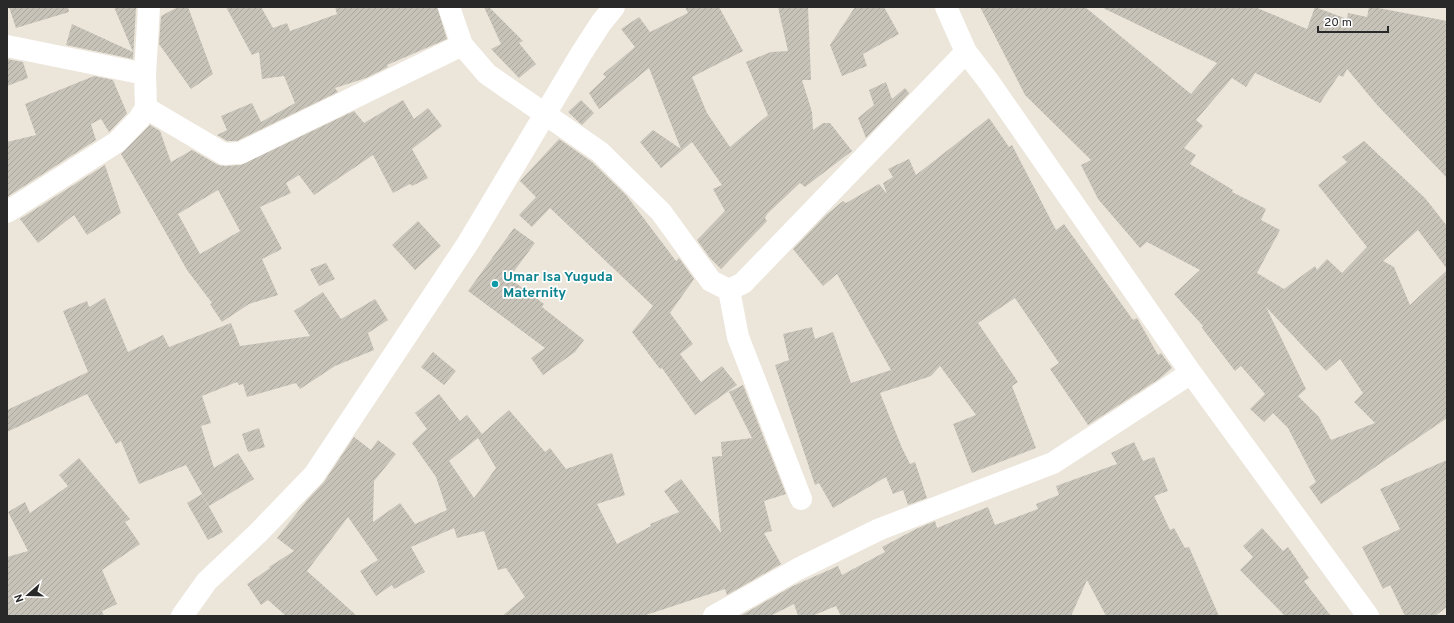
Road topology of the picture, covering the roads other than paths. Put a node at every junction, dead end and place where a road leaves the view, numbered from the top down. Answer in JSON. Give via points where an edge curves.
{"nodes":[{"id":1,"x":149,"y":7,"type":"edge"},
{"id":2,"x":449,"y":7,"type":"edge"},
{"id":3,"x":614,"y":7,"type":"edge"},
{"id":4,"x":946,"y":7,"type":"edge"},
{"id":5,"x":462,"y":45,"type":"junction"},
{"id":6,"x":7,"y":46,"type":"edge"},
{"id":7,"x":966,"y":52,"type":"junction"},
{"id":8,"x":145,"y":74,"type":"junction"},
{"id":9,"x":146,"y":108,"type":"junction"},
{"id":10,"x":545,"y":116,"type":"junction"},
{"id":11,"x":7,"y":212,"type":"edge"},
{"id":12,"x":729,"y":290,"type":"junction"},
{"id":13,"x":1191,"y":373,"type":"junction"},
{"id":14,"x":801,"y":499,"type":"dead end"},
{"id":15,"x":182,"y":616,"type":"edge"},
{"id":16,"x":714,"y":616,"type":"edge"},
{"id":17,"x":1368,"y":616,"type":"edge"}],
"edges":[{"from":1,"to":8,"type":"street"},
{"from":2,"to":5,"type":"street"},
{"from":3,"to":10,"type":"street","via":[[581,54]]},
{"from":4,"to":7,"type":"street"},
{"from":5,"to":9,"type":"street","via":[[240,153],[224,154]]},
{"from":5,"to":10,"type":"street","via":[[487,74]]},
{"from":6,"to":8,"type":"street"},
{"from":7,"to":12,"type":"street","via":[[743,283]]},
{"from":7,"to":13,"type":"street"},
{"from":8,"to":9,"type":"street"},
{"from":9,"to":11,"type":"street","via":[[117,142]]},
{"from":10,"to":12,"type":"street","via":[[600,152],[661,212],[711,281]]},
{"from":10,"to":15,"type":"street","via":[[468,243],[314,475],[207,582]]},
{"from":12,"to":14,"type":"street","via":[[738,337]]},
{"from":13,"to":16,"type":"street","via":[[1053,463],[880,529],[798,569]]},
{"from":13,"to":17,"type":"street"}]}
